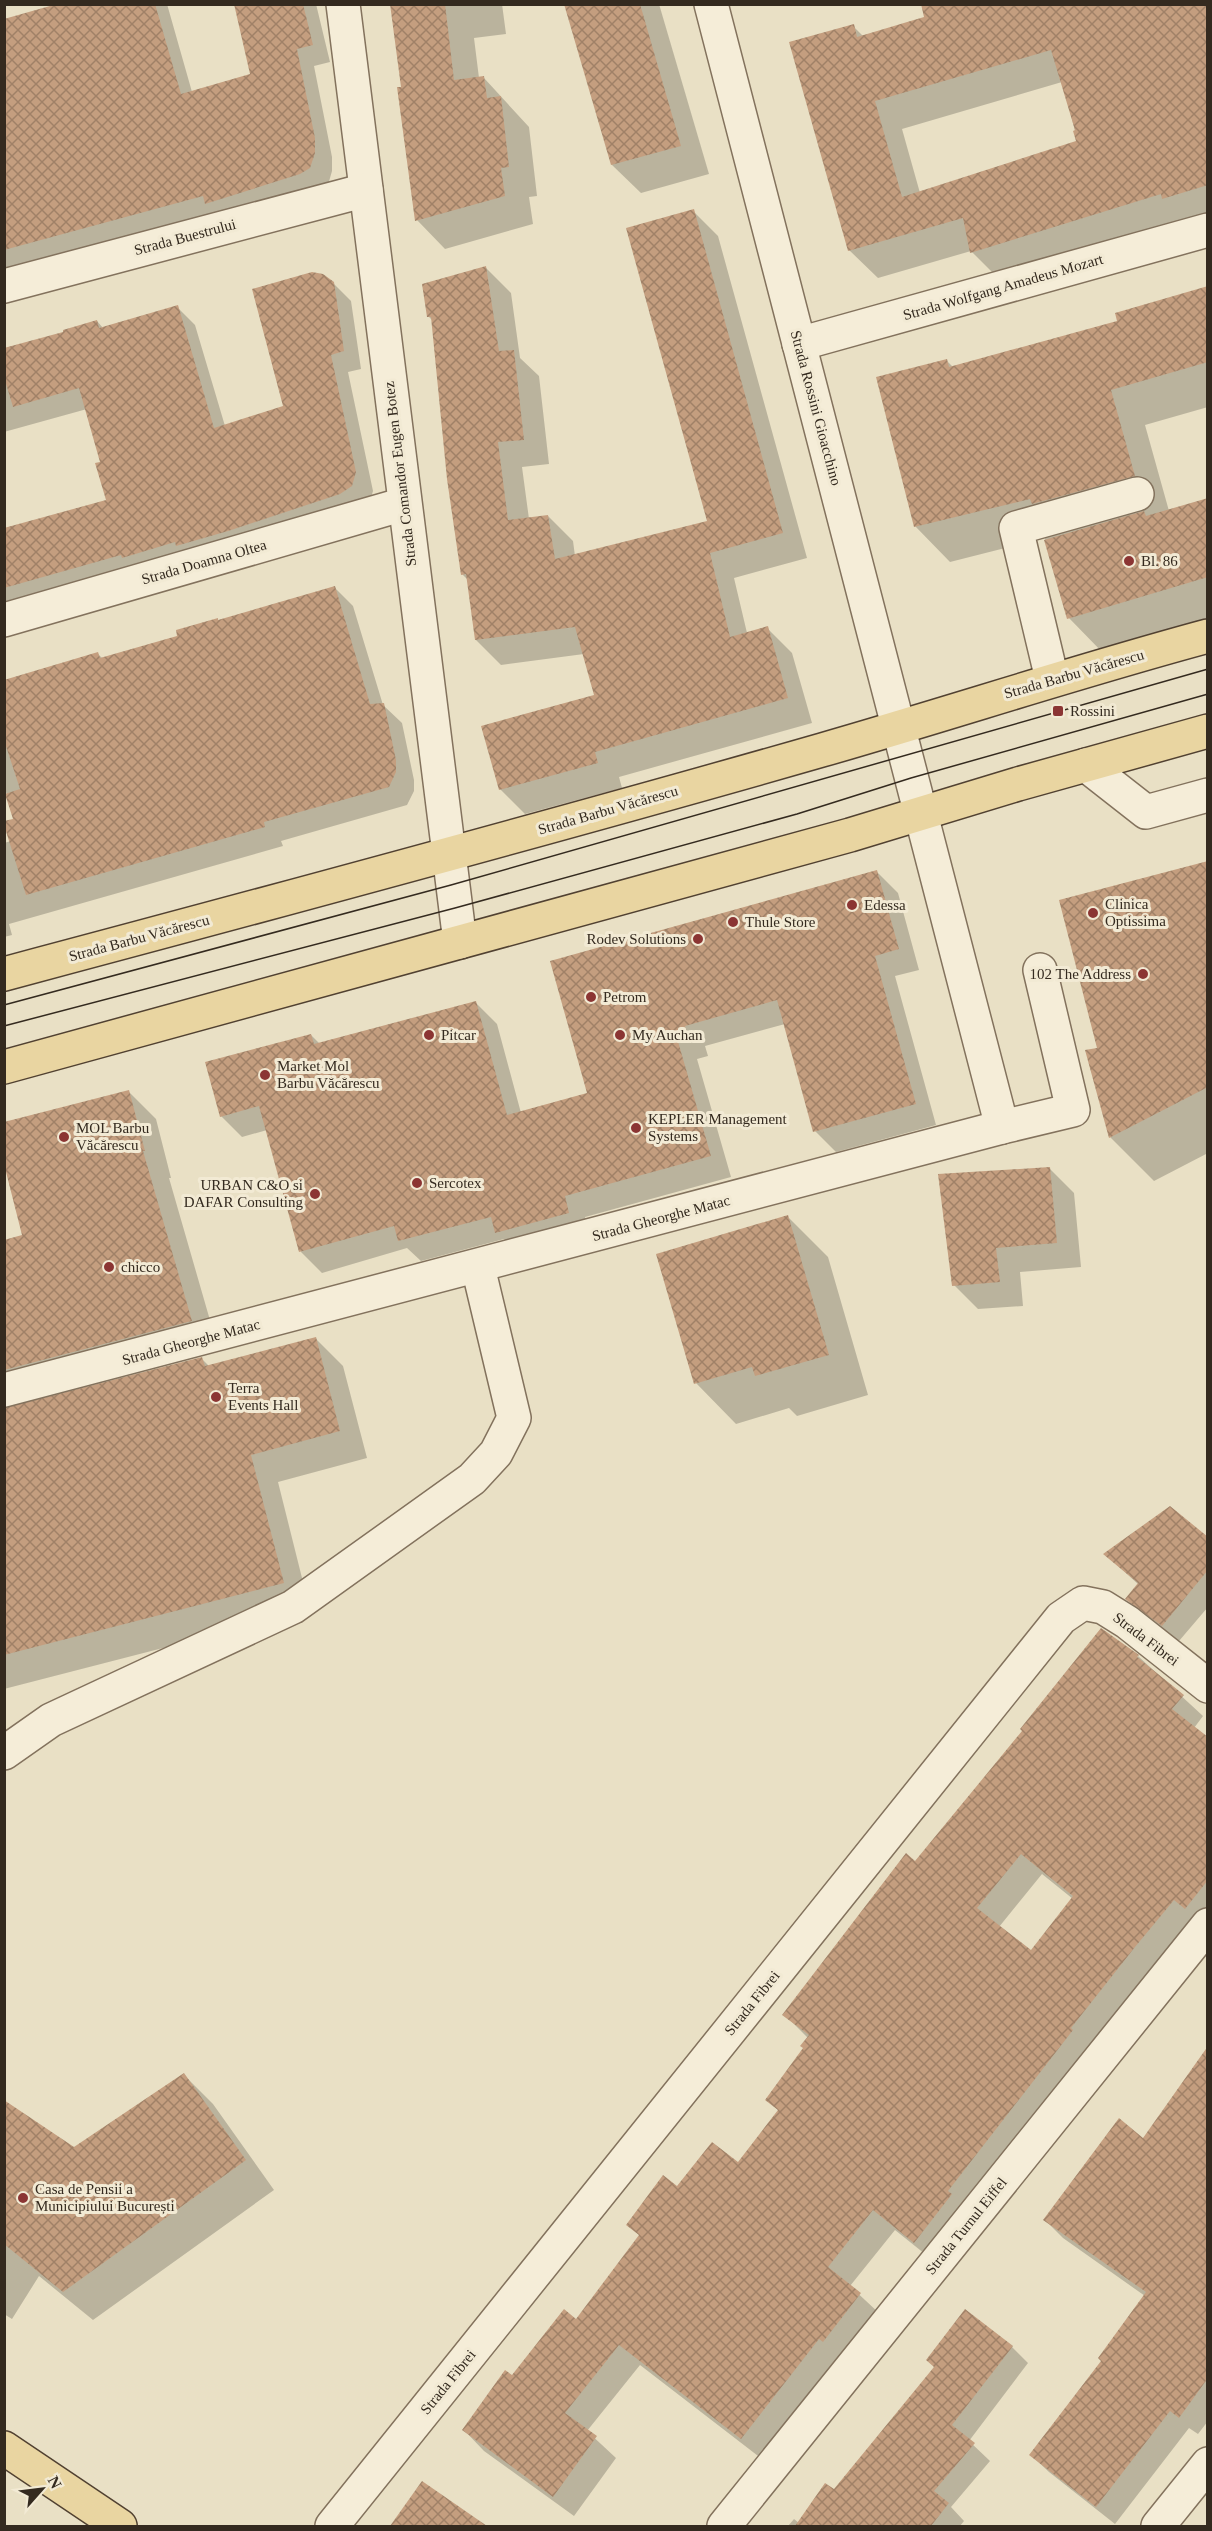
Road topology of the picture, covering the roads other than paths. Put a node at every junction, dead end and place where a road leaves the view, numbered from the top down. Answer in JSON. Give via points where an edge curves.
{"nodes":[{"id":1,"x":343,"y":4,"type":"edge"},
{"id":2,"x":711,"y":4,"type":"edge"},
{"id":3,"x":366,"y":190,"type":"junction"},
{"id":4,"x":1208,"y":230,"type":"edge"},
{"id":5,"x":4,"y":286,"type":"edge"},
{"id":6,"x":800,"y":344,"type":"junction"},
{"id":7,"x":1137,"y":494,"type":"dead end"},
{"id":8,"x":404,"y":504,"type":"junction"},
{"id":9,"x":4,"y":620,"type":"edge"},
{"id":10,"x":1208,"y":636,"type":"edge"},
{"id":11,"x":1052,"y":680,"type":"junction"},
{"id":12,"x":899,"y":727,"type":"junction"},
{"id":13,"x":1208,"y":731,"type":"edge"},
{"id":14,"x":1086,"y":765,"type":"junction"},
{"id":15,"x":1208,"y":795,"type":"edge"},
{"id":16,"x":920,"y":812,"type":"junction"},
{"id":17,"x":448,"y":856,"type":"junction"},
{"id":18,"x":459,"y":942,"type":"junction"},
{"id":19,"x":1040,"y":970,"type":"dead end"},
{"id":20,"x":4,"y":974,"type":"edge"},
{"id":21,"x":4,"y":1067,"type":"edge"},
{"id":22,"x":1002,"y":1127,"type":"junction"},
{"id":23,"x":478,"y":1267,"type":"junction"},
{"id":24,"x":4,"y":1390,"type":"edge"},
{"id":25,"x":1208,"y":1686,"type":"edge"},
{"id":26,"x":4,"y":1753,"type":"edge"},
{"id":27,"x":1208,"y":1926,"type":"edge"},
{"id":28,"x":4,"y":2448,"type":"edge"},
{"id":29,"x":1208,"y":2464,"type":"edge"},
{"id":30,"x":120,"y":2526,"type":"edge"},
{"id":31,"x":332,"y":2526,"type":"edge"},
{"id":32,"x":724,"y":2526,"type":"edge"},
{"id":33,"x":1158,"y":2526,"type":"edge"}],
"edges":[{"from":1,"to":3,"type":"street","name":"Strada Comandor Eugen Botez"},
{"from":2,"to":6,"type":"street","name":"Strada Rossini Gioacchino"},
{"from":3,"to":5,"type":"street","name":"Strada Buestrului"},
{"from":3,"to":8,"type":"street","name":"Strada Comandor Eugen Botez"},
{"from":4,"to":6,"type":"street","name":"Strada Wolfgang Amadeus Mozart"},
{"from":6,"to":12,"type":"street","name":"Strada Rossini Gioacchino"},
{"from":7,"to":11,"type":"street","via":[[1017,528]]},
{"from":8,"to":9,"type":"street","name":"Strada Doamna Oltea"},
{"from":8,"to":17,"type":"street","name":"Strada Comandor Eugen Botez"},
{"from":10,"to":11,"type":"main road","name":"Strada Barbu Văcărescu"},
{"from":11,"to":12,"type":"main road","name":"Strada Barbu Văcărescu"},
{"from":12,"to":16,"type":"street","name":"Strada Rossini Gioacchino"},
{"from":12,"to":17,"type":"main road","name":"Strada Barbu Văcărescu"},
{"from":13,"to":14,"type":"main road"},
{"from":14,"to":15,"type":"street","via":[[1146,812]]},
{"from":14,"to":16,"type":"main road"},
{"from":16,"to":18,"type":"main road","via":[[850,835]]},
{"from":16,"to":22,"type":"street"},
{"from":17,"to":18,"type":"street","name":"Strada Comandor Eugen Botez"},
{"from":17,"to":20,"type":"main road","name":"Strada Barbu Văcărescu"},
{"from":18,"to":21,"type":"main road"},
{"from":19,"to":22,"type":"street","name":"Strada Gheorghe Matac","via":[[1073,1110]]},
{"from":22,"to":23,"type":"street","name":"Strada Gheorghe Matac"},
{"from":23,"to":24,"type":"street","name":"Strada Gheorghe Matac"},
{"from":23,"to":26,"type":"street","via":[[514,1418],[496,1454],[472,1479],[293,1607],[51,1720]]},
{"from":25,"to":31,"type":"street","name":"Strada Fibrei","via":[[1103,1607],[1083,1603],[1061,1618]]},
{"from":27,"to":32,"type":"street","name":"Strada Turnul Eiffel"},
{"from":28,"to":30,"type":"main road"},
{"from":29,"to":33,"type":"street"}]}
